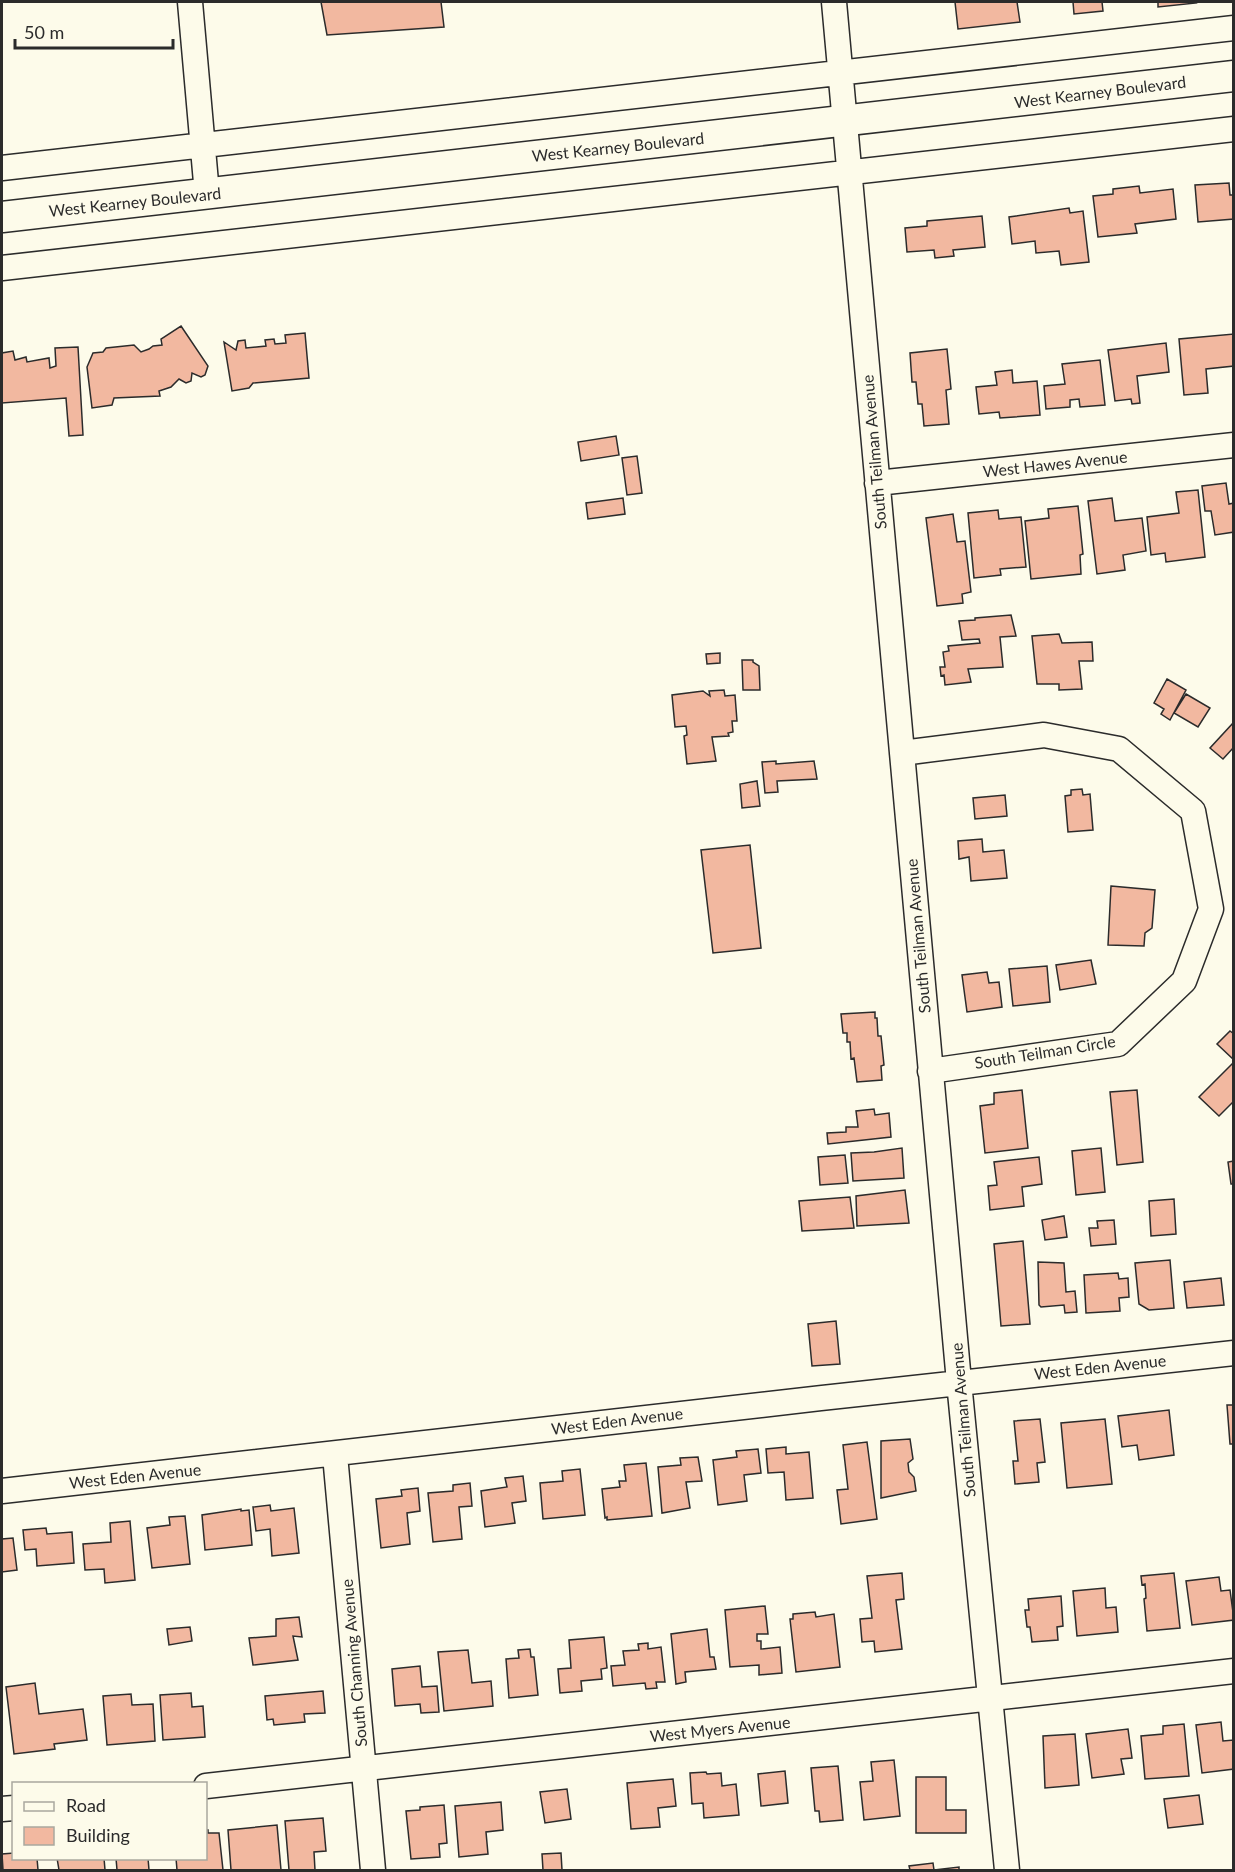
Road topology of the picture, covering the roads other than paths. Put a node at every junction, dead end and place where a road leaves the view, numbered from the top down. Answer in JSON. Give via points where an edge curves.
{"nodes":[{"id":1,"x":190,"y":2,"type":"edge"},
{"id":2,"x":834,"y":2,"type":"edge"},
{"id":3,"x":1233,"y":28,"type":"edge"},
{"id":4,"x":840,"y":72,"type":"junction"},
{"id":5,"x":1233,"y":76,"type":"edge"},
{"id":6,"x":844,"y":122,"type":"junction"},
{"id":7,"x":1233,"y":129,"type":"edge"},
{"id":8,"x":203,"y":145,"type":"junction"},
{"id":9,"x":2,"y":168,"type":"edge"},
{"id":10,"x":849,"y":172,"type":"junction"},
{"id":11,"x":207,"y":194,"type":"junction"},
{"id":12,"x":2,"y":217,"type":"edge"},
{"id":13,"x":2,"y":268,"type":"edge"},
{"id":14,"x":1233,"y":445,"type":"edge"},
{"id":15,"x":877,"y":483,"type":"junction"},
{"id":16,"x":902,"y":753,"type":"junction"},
{"id":17,"x":930,"y":1071,"type":"junction"},
{"id":18,"x":1233,"y":1353,"type":"edge"},
{"id":19,"x":959,"y":1382,"type":"junction"},
{"id":20,"x":335,"y":1455,"type":"junction"},
{"id":21,"x":2,"y":1491,"type":"edge"},
{"id":22,"x":1233,"y":1671,"type":"edge"},
{"id":23,"x":990,"y":1699,"type":"junction"},
{"id":24,"x":364,"y":1769,"type":"junction"},
{"id":25,"x":207,"y":1786,"type":"edge"},
{"id":26,"x":373,"y":1870,"type":"edge"},
{"id":27,"x":1007,"y":1870,"type":"edge"}],
"edges":[{"from":1,"to":8,"type":"street"},
{"from":2,"to":4,"type":"street","name":"South Teilman Avenue"},
{"from":3,"to":4,"type":"street"},
{"from":4,"to":6,"type":"street","name":"South Teilman Avenue"},
{"from":4,"to":8,"type":"street"},
{"from":5,"to":6,"type":"main road","name":"West Kearney Boulevard"},
{"from":6,"to":10,"type":"street","name":"South Teilman Avenue"},
{"from":6,"to":11,"type":"main road","name":"West Kearney Boulevard"},
{"from":7,"to":10,"type":"street"},
{"from":8,"to":9,"type":"street"},
{"from":8,"to":11,"type":"street"},
{"from":10,"to":13,"type":"street"},
{"from":10,"to":15,"type":"street","name":"South Teilman Avenue"},
{"from":11,"to":12,"type":"main road","name":"West Kearney Boulevard"},
{"from":14,"to":15,"type":"street","name":"West Hawes Avenue"},
{"from":15,"to":16,"type":"street","name":"South Teilman Avenue"},
{"from":16,"to":17,"type":"street","name":"South Teilman Avenue"},
{"from":16,"to":17,"type":"street","name":"South Teilman Circle","via":[[1044,735],[1119,749],[1193,812],[1210,909],[1184,981],[1118,1044]]},
{"from":17,"to":19,"type":"street","name":"South Teilman Avenue"},
{"from":18,"to":19,"type":"street","name":"West Eden Avenue"},
{"from":19,"to":20,"type":"street","name":"West Eden Avenue"},
{"from":19,"to":23,"type":"street","name":"South Teilman Avenue"},
{"from":20,"to":21,"type":"street","name":"West Eden Avenue"},
{"from":20,"to":24,"type":"street","name":"South Channing Avenue"},
{"from":22,"to":23,"type":"street","name":"West Myers Avenue"},
{"from":23,"to":24,"type":"street","name":"West Myers Avenue"},
{"from":23,"to":27,"type":"street","name":"South Teilman Avenue"},
{"from":24,"to":25,"type":"street","name":"West Myers Avenue"},
{"from":24,"to":26,"type":"street","name":"South Channing Avenue"}]}
